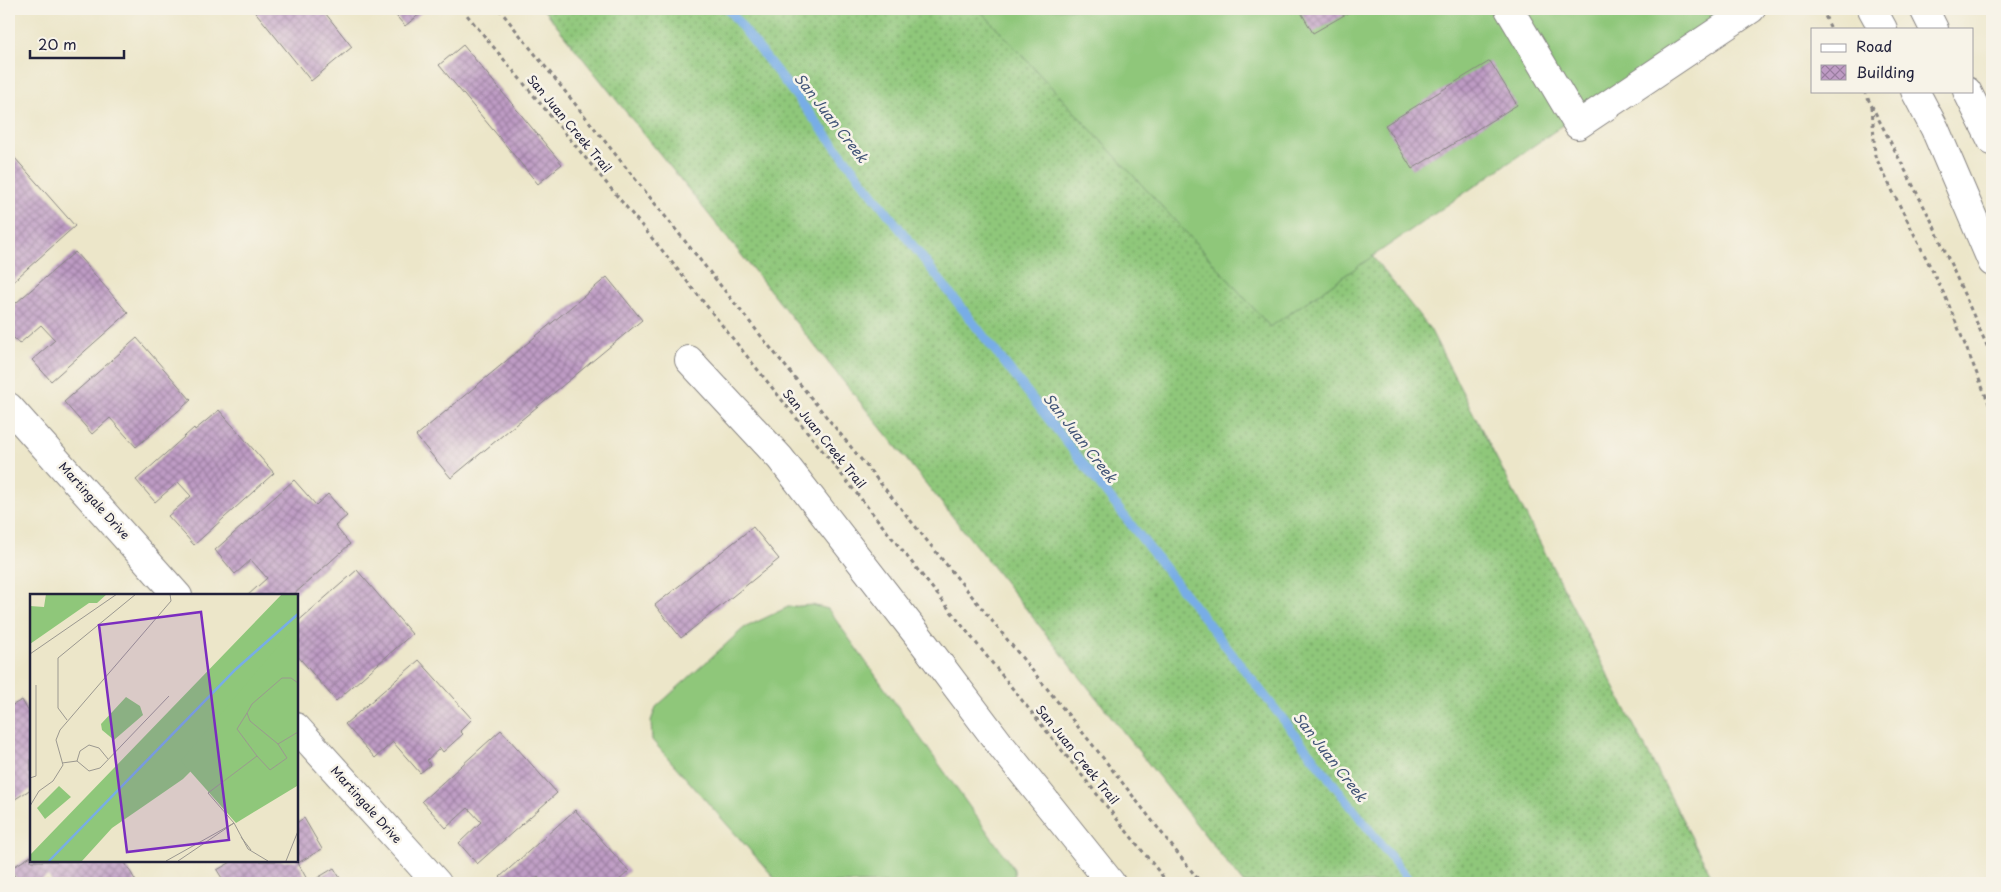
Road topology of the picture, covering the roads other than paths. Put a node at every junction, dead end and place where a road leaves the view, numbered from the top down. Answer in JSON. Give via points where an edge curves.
{"nodes":[{"id":1,"x":1508,"y":9,"type":"edge"},
{"id":2,"x":1752,"y":9,"type":"edge"},
{"id":3,"x":1872,"y":9,"type":"edge"},
{"id":4,"x":1924,"y":9,"type":"edge"},
{"id":5,"x":1882,"y":28,"type":"edge"},
{"id":6,"x":1934,"y":28,"type":"edge"},
{"id":7,"x":1915,"y":92,"type":"edge"},
{"id":8,"x":1968,"y":92,"type":"edge"},
{"id":9,"x":1992,"y":141,"type":"edge"},
{"id":10,"x":1992,"y":262,"type":"edge"},
{"id":11,"x":689,"y":360,"type":"dead end"},
{"id":12,"x":9,"y":407,"type":"edge"},
{"id":13,"x":176,"y":594,"type":"edge"},
{"id":14,"x":298,"y":729,"type":"edge"},
{"id":15,"x":437,"y":883,"type":"edge"},
{"id":16,"x":1111,"y":883,"type":"edge"}],
"edges":[{"from":1,"to":2,"type":"street","via":[[1578,125]]},
{"from":3,"to":5,"type":"street"},
{"from":4,"to":6,"type":"street"},
{"from":7,"to":10,"type":"street"},
{"from":8,"to":9,"type":"street"},
{"from":11,"to":16,"type":"street","via":[[780,458],[999,744]]},
{"from":12,"to":13,"type":"street","name":"Martingale Drive"},
{"from":14,"to":15,"type":"street","name":"Martingale Drive"}]}
